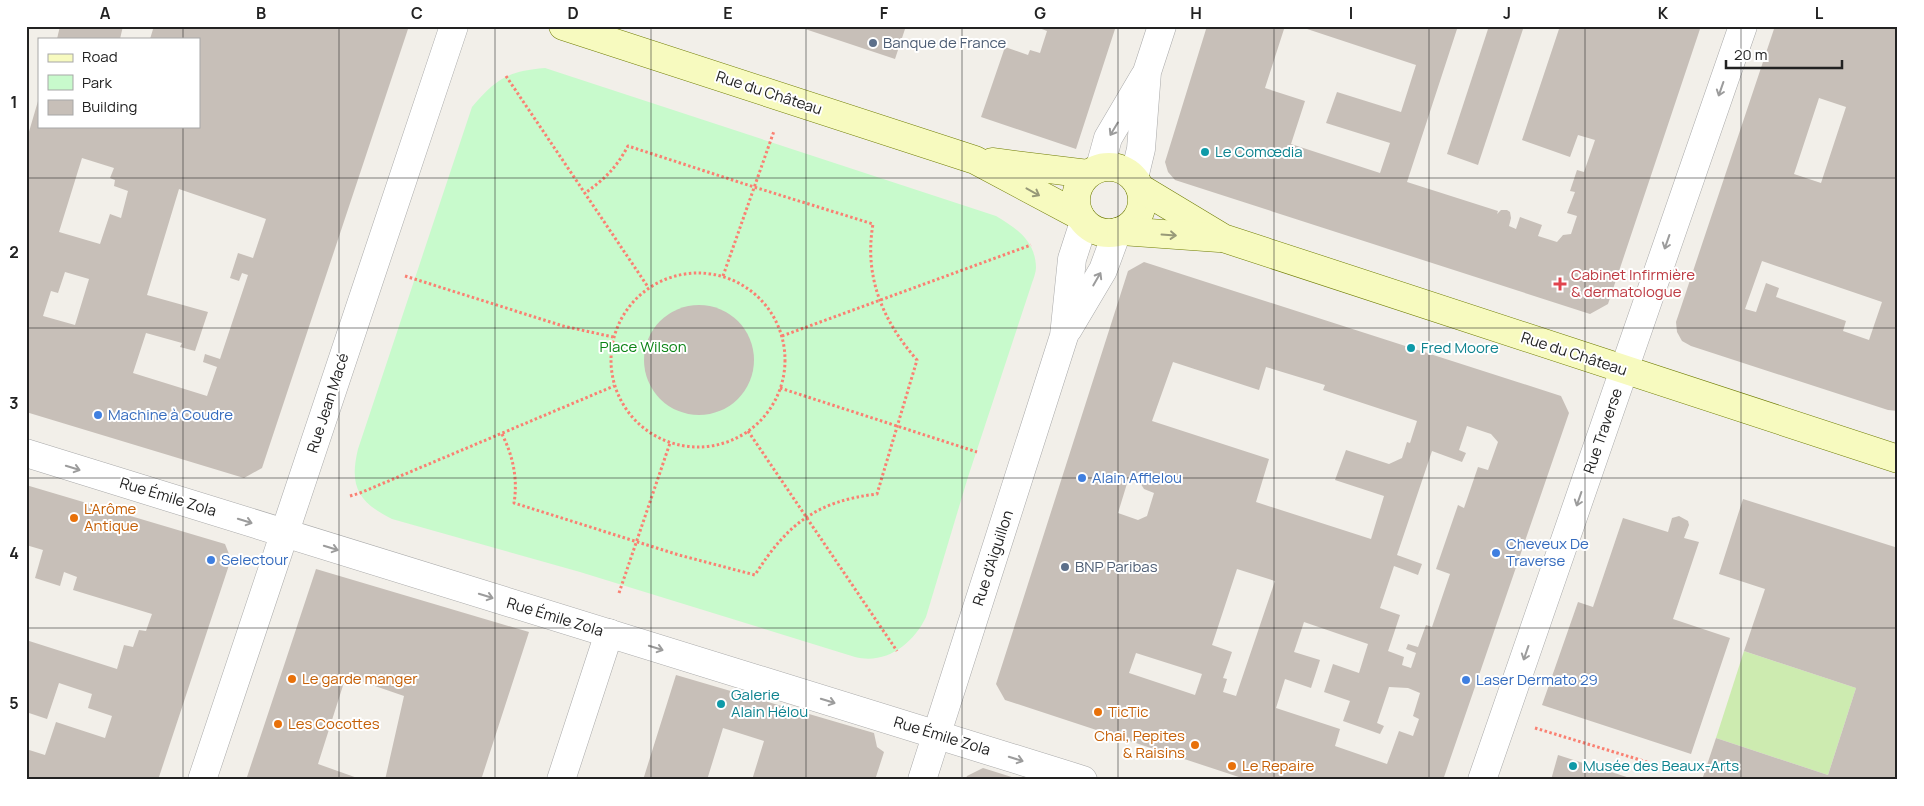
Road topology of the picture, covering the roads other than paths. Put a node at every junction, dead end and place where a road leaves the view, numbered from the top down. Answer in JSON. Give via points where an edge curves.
{"nodes":[{"id":1,"x":454,"y":26,"type":"edge"},
{"id":2,"x":563,"y":26,"type":"edge"},
{"id":3,"x":1162,"y":26,"type":"edge"},
{"id":4,"x":1743,"y":26,"type":"edge"},
{"id":5,"x":1147,"y":72,"type":"junction"},
{"id":6,"x":975,"y":160,"type":"junction"},
{"id":7,"x":1094,"y":171,"type":"junction"},
{"id":8,"x":1137,"y":183,"type":"junction"},
{"id":9,"x":1082,"y":219,"type":"junction"},
{"id":10,"x":1119,"y":232,"type":"junction"},
{"id":11,"x":1223,"y":238,"type":"junction"},
{"id":12,"x":1064,"y":336,"type":"junction"},
{"id":13,"x":1624,"y":370,"type":"junction"},
{"id":14,"x":26,"y":453,"type":"edge"},
{"id":15,"x":1898,"y":459,"type":"edge"},
{"id":16,"x":285,"y":533,"type":"junction"},
{"id":17,"x":609,"y":633,"type":"junction"},
{"id":18,"x":936,"y":734,"type":"junction"},
{"id":19,"x":202,"y":780,"type":"edge"},
{"id":20,"x":561,"y":780,"type":"edge"},
{"id":21,"x":922,"y":780,"type":"edge"},
{"id":22,"x":1083,"y":780,"type":"edge"},
{"id":23,"x":1482,"y":780,"type":"edge"}],
"edges":[{"from":1,"to":16,"type":"street","name":"Rue Jean Macé"},
{"from":2,"to":6,"type":"main road","name":"Rue du Château"},
{"from":3,"to":5,"type":"street"},
{"from":4,"to":13,"type":"street","name":"Rue Traverse","one_way":true},
{"from":5,"to":7,"type":"street","one_way":true,"via":[[1108,138]]},
{"from":5,"to":8,"type":"street"},
{"from":6,"to":7,"type":"main road","name":"Rue du Château"},
{"from":6,"to":9,"type":"main road","name":"Rue du Château","one_way":true},
{"from":7,"to":8,"type":"main road","via":[[1113,167],[1125,170]]},
{"from":7,"to":9,"type":"main road","via":[[1079,184],[1075,197]]},
{"from":8,"to":10,"type":"main road","via":[[1142,201],[1140,212],[1132,224]]},
{"from":8,"to":11,"type":"main road","name":"Rue du Château"},
{"from":9,"to":10,"type":"main road","via":[[1094,230],[1108,234]]},
{"from":9,"to":12,"type":"street","name":"Rue d'Aiguillon","via":[[1072,259]]},
{"from":10,"to":11,"type":"main road","name":"Rue du Château","one_way":true},
{"from":12,"to":10,"type":"street","name":"Rue d'Aiguillon","one_way":true,"via":[[1103,270]]},
{"from":11,"to":13,"type":"main road","name":"Rue du Château"},
{"from":12,"to":18,"type":"street","name":"Rue d'Aiguillon"},
{"from":13,"to":15,"type":"main road","name":"Rue du Château"},
{"from":13,"to":23,"type":"street","name":"Rue Traverse","one_way":true},
{"from":14,"to":16,"type":"street","name":"Rue Émile Zola","one_way":true},
{"from":16,"to":17,"type":"street","name":"Rue Émile Zola","one_way":true},
{"from":16,"to":19,"type":"street","name":"Rue Jean Macé"},
{"from":17,"to":18,"type":"street","name":"Rue Émile Zola","one_way":true},
{"from":17,"to":20,"type":"street"},
{"from":18,"to":21,"type":"street","name":"Rue d'Aiguillon"},
{"from":18,"to":22,"type":"street","name":"Rue Émile Zola","one_way":true}]}
